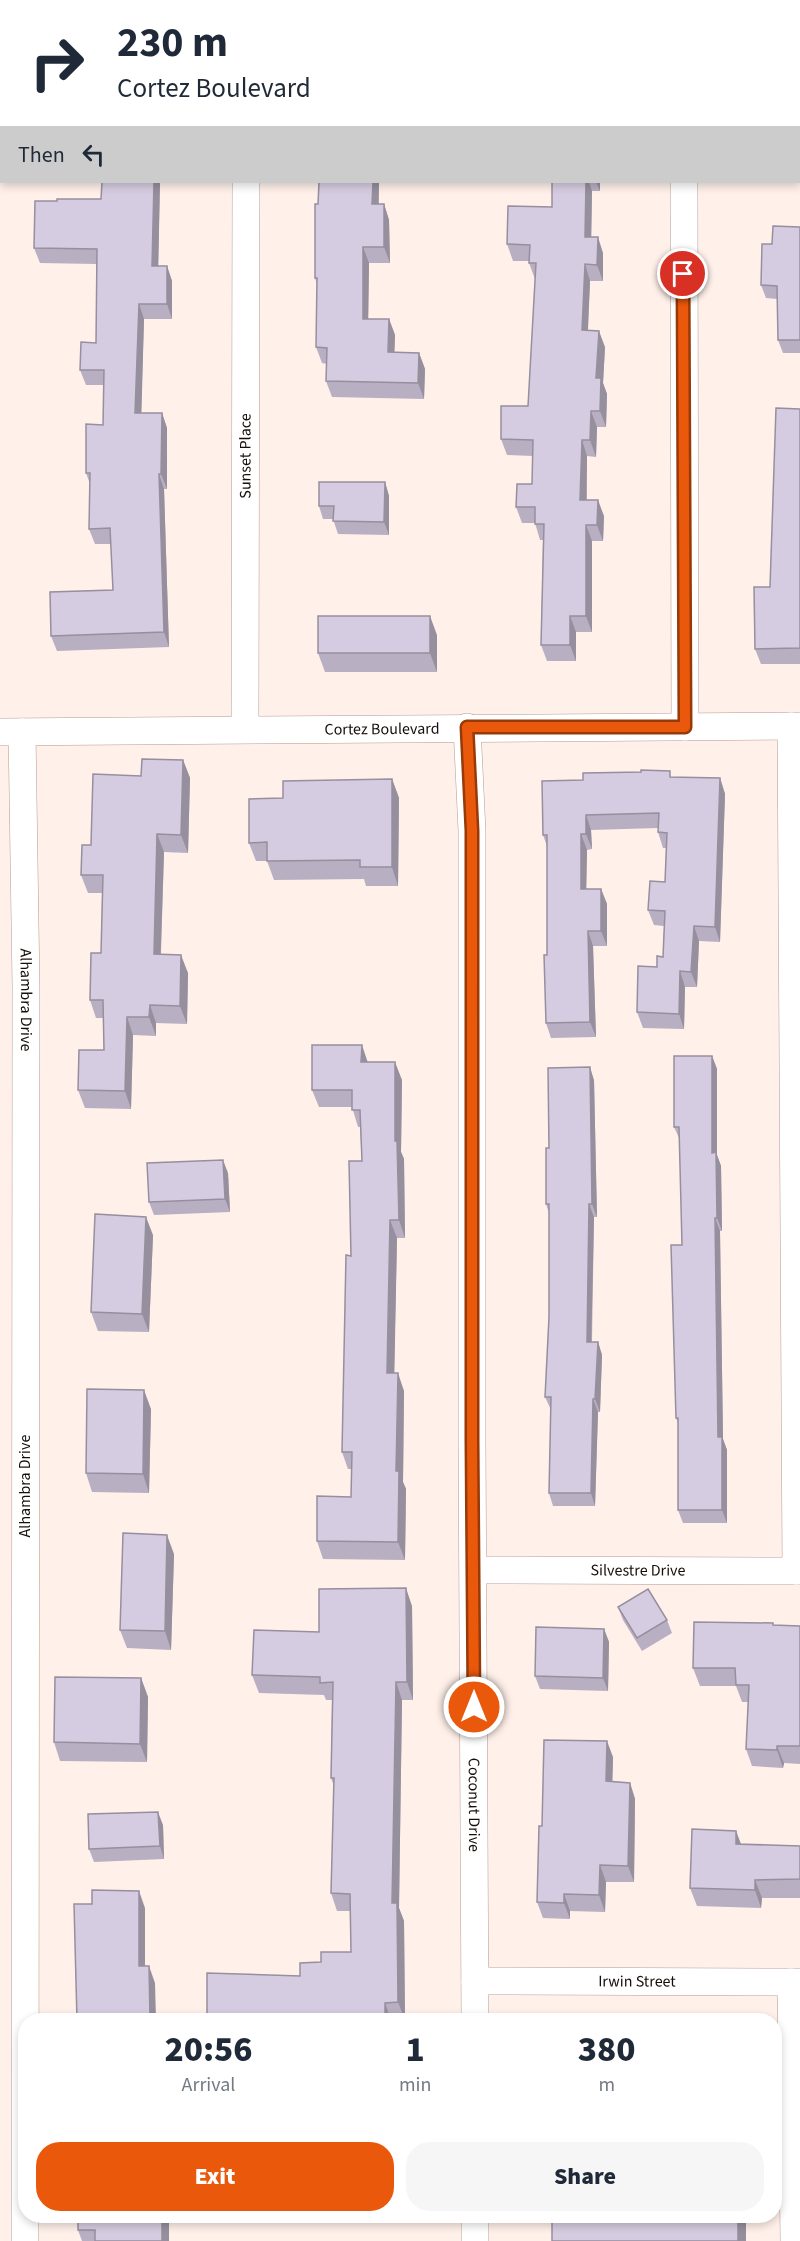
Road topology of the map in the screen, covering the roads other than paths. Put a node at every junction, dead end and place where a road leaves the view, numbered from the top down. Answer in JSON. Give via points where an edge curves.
{"nodes":[{"id":1,"x":246,"y":183,"type":"edge"},
{"id":2,"x":684,"y":183,"type":"edge"},
{"id":3,"x":796,"y":726,"type":"edge"},
{"id":4,"x":467,"y":727,"type":"junction"},
{"id":5,"x":685,"y":727,"type":"junction"},
{"id":6,"x":245,"y":729,"type":"junction"},
{"id":7,"x":11,"y":732,"type":"edge"},
{"id":8,"x":474,"y":1570,"type":"junction"},
{"id":9,"x":798,"y":1572,"type":"edge"},
{"id":10,"x":475,"y":1981,"type":"junction"},
{"id":11,"x":795,"y":1982,"type":"edge"},
{"id":12,"x":25,"y":2013,"type":"edge"},
{"id":13,"x":475,"y":2013,"type":"edge"},
{"id":14,"x":25,"y":2223,"type":"edge"},
{"id":15,"x":475,"y":2223,"type":"edge"},
{"id":16,"x":25,"y":2241,"type":"edge"},
{"id":17,"x":475,"y":2241,"type":"edge"},
{"id":18,"x":794,"y":2241,"type":"edge"}],
"edges":[{"from":1,"to":6,"type":"street","name":"Sunset Place"},
{"from":2,"to":5,"type":"street"},
{"from":3,"to":5,"type":"street","name":"Cortez Boulevard"},
{"from":3,"to":9,"type":"street"},
{"from":4,"to":5,"type":"street","name":"Cortez Boulevard"},
{"from":4,"to":6,"type":"street","name":"Cortez Boulevard"},
{"from":4,"to":8,"type":"street","name":"Coconut Drive","via":[[472,831]]},
{"from":6,"to":7,"type":"street","name":"Cortez Boulevard"},
{"from":7,"to":12,"type":"street","name":"Alhambra Drive","via":[[27,986]]},
{"from":8,"to":9,"type":"street","name":"Silvestre Drive"},
{"from":8,"to":10,"type":"street","name":"Coconut Drive"},
{"from":10,"to":11,"type":"street","name":"Irwin Street"},
{"from":10,"to":13,"type":"street","name":"Coconut Drive"},
{"from":11,"to":18,"type":"street"},
{"from":14,"to":16,"type":"street","name":"Alhambra Drive"},
{"from":15,"to":17,"type":"street"}]}
